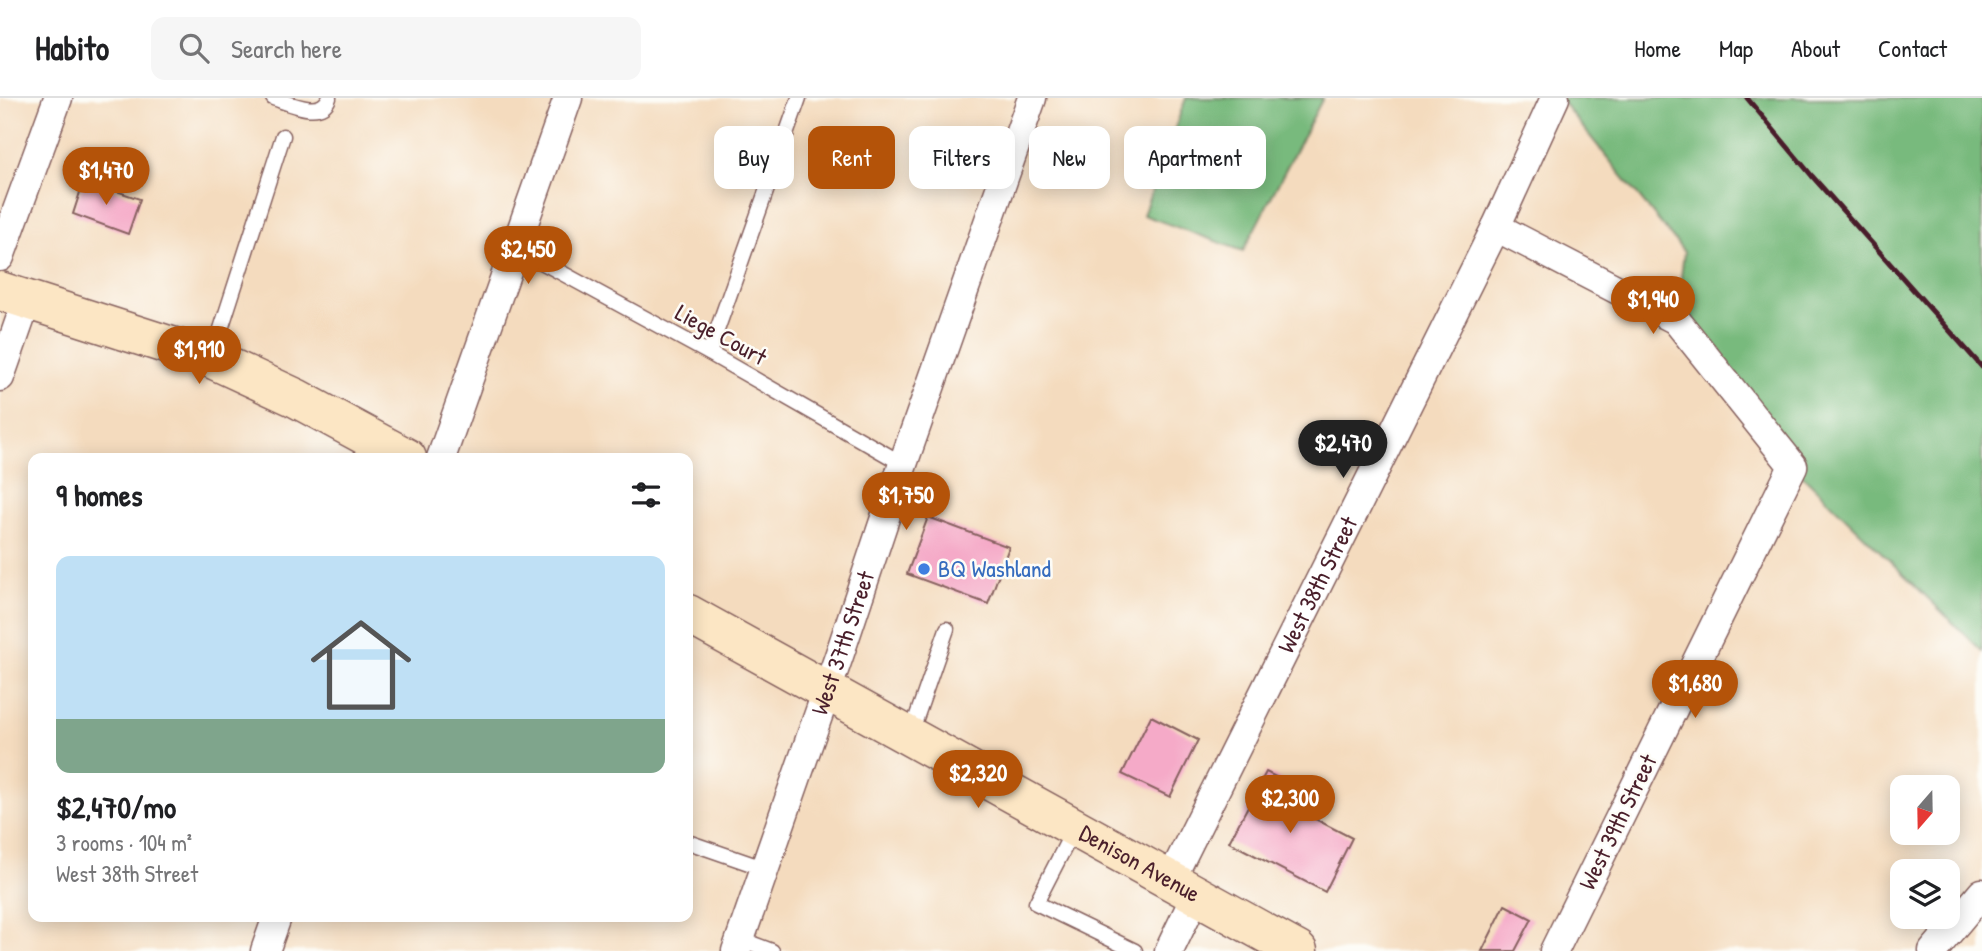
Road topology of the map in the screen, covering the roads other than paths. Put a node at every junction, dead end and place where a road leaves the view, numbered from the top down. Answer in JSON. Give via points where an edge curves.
{"nodes":[{"id":1,"x":58,"y":98,"type":"edge"},
{"id":2,"x":273,"y":98,"type":"edge"},
{"id":3,"x":329,"y":98,"type":"edge"},
{"id":4,"x":568,"y":98,"type":"edge"},
{"id":5,"x":799,"y":98,"type":"edge"},
{"id":6,"x":1032,"y":98,"type":"edge"},
{"id":7,"x":1555,"y":98,"type":"edge"},
{"id":8,"x":283,"y":136,"type":"dead end"},
{"id":9,"x":1496,"y":227,"type":"junction"},
{"id":10,"x":516,"y":248,"type":"junction"},
{"id":11,"x":0,"y":257,"type":"edge"},
{"id":12,"x":14,"y":295,"type":"edge"},
{"id":13,"x":709,"y":353,"type":"junction"},
{"id":14,"x":212,"y":359,"type":"junction"},
{"id":15,"x":0,"y":377,"type":"edge"},
{"id":16,"x":398,"y":453,"type":"edge"},
{"id":17,"x":443,"y":453,"type":"edge"},
{"id":18,"x":903,"y":464,"type":"junction"},
{"id":19,"x":693,"y":617,"type":"edge"},
{"id":20,"x":947,"y":629,"type":"dead end"},
{"id":21,"x":827,"y":692,"type":"junction"},
{"id":22,"x":909,"y":738,"type":"junction"},
{"id":23,"x":1074,"y":829,"type":"junction"},
{"id":24,"x":693,"y":844,"type":"edge"},
{"id":25,"x":763,"y":868,"type":"junction"},
{"id":26,"x":1183,"y":888,"type":"junction"},
{"id":27,"x":1982,"y":893,"type":"edge"},
{"id":28,"x":275,"y":922,"type":"edge"},
{"id":29,"x":738,"y":945,"type":"edge"},
{"id":30,"x":265,"y":951,"type":"edge"},
{"id":31,"x":772,"y":951,"type":"edge"},
{"id":32,"x":1135,"y":951,"type":"edge"},
{"id":33,"x":1169,"y":951,"type":"edge"},
{"id":34,"x":1298,"y":951,"type":"edge"},
{"id":35,"x":1554,"y":951,"type":"edge"},
{"id":36,"x":1933,"y":951,"type":"edge"}],
"edges":[{"from":1,"to":11,"type":"street"},
{"from":2,"to":3,"type":"lane","via":[[319,108]]},
{"from":4,"to":10,"type":"street"},
{"from":5,"to":13,"type":"lane"},
{"from":6,"to":18,"type":"street","name":"West 37th Street"},
{"from":7,"to":9,"type":"street","name":"West 38th Street"},
{"from":8,"to":14,"type":"lane"},
{"from":9,"to":26,"type":"street","name":"West 38th Street"},
{"from":9,"to":35,"type":"street","name":"West 39th Street","via":[[1676,320],[1793,467]]},
{"from":10,"to":13,"type":"lane","name":"Liege Court"},
{"from":10,"to":17,"type":"street"},
{"from":12,"to":14,"type":"main road"},
{"from":12,"to":15,"type":"street"},
{"from":13,"to":18,"type":"lane","name":"Liege Court"},
{"from":14,"to":16,"type":"main road"},
{"from":18,"to":21,"type":"street","name":"West 37th Street"},
{"from":19,"to":21,"type":"main road","name":"Denison Avenue"},
{"from":20,"to":22,"type":"lane"},
{"from":21,"to":22,"type":"main road","name":"Denison Avenue"},
{"from":21,"to":25,"type":"street","name":"West 37th Street"},
{"from":22,"to":23,"type":"main road","name":"Denison Avenue"},
{"from":23,"to":26,"type":"main road","name":"Denison Avenue"},
{"from":23,"to":32,"type":"lane","via":[[1036,904]]},
{"from":24,"to":25,"type":"lane"},
{"from":25,"to":29,"type":"street","name":"West 37th Street"},
{"from":26,"to":33,"type":"street","name":"West 38th Street"},
{"from":26,"to":34,"type":"main road","name":"Denison Avenue"},
{"from":27,"to":36,"type":"street"},
{"from":28,"to":30,"type":"street"},
{"from":29,"to":31,"type":"lane"}]}
